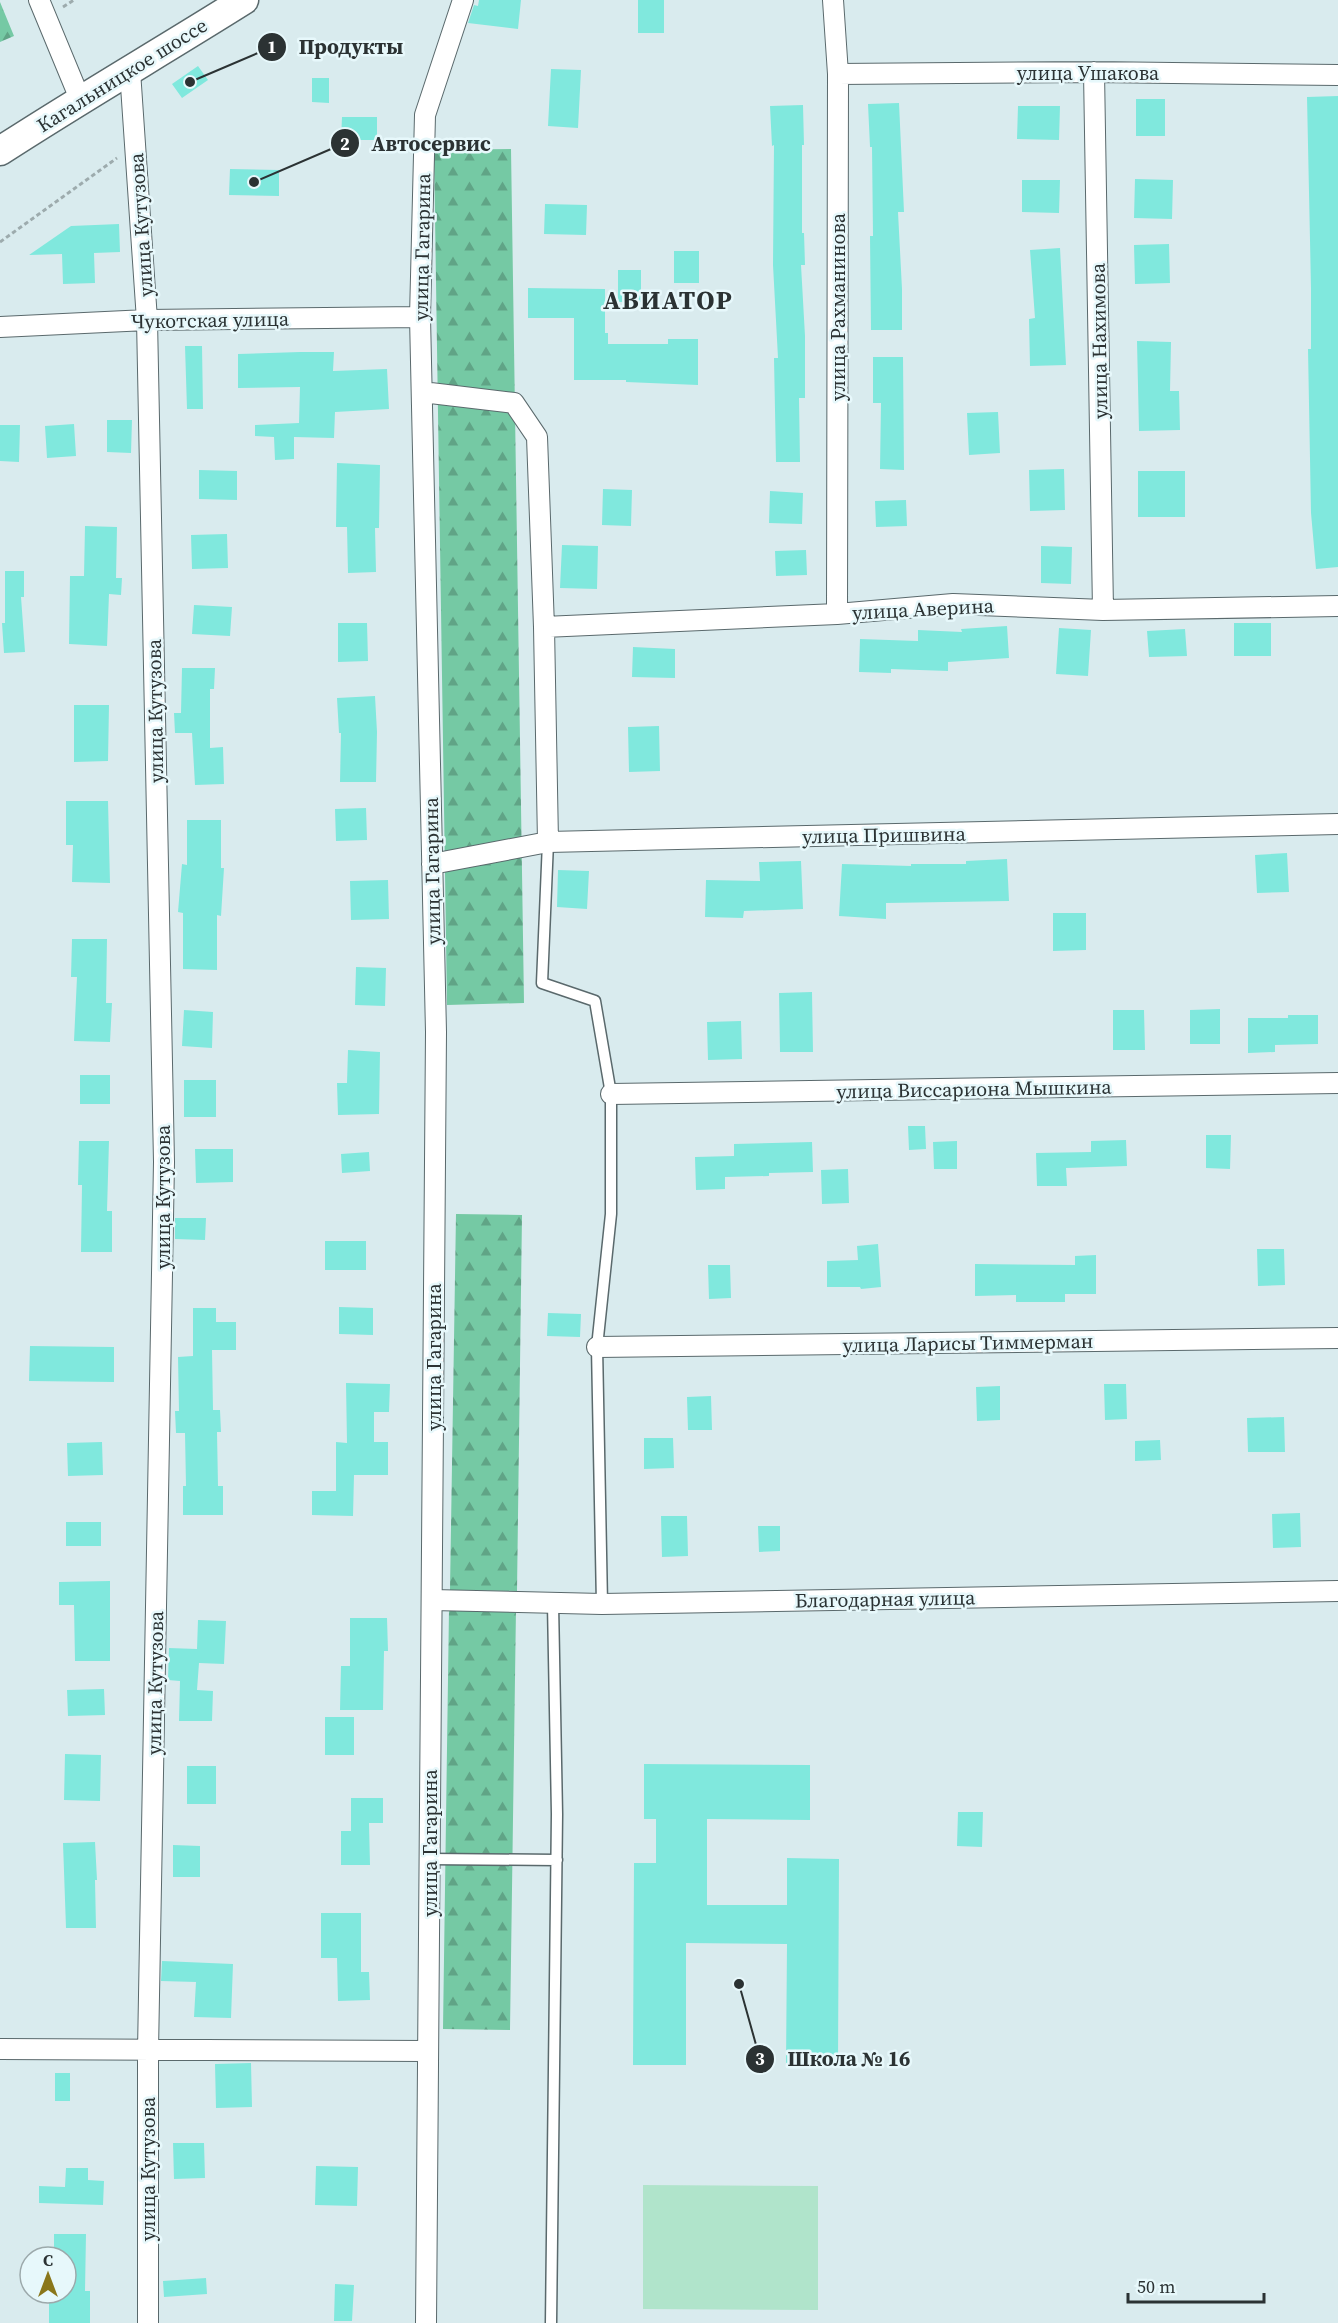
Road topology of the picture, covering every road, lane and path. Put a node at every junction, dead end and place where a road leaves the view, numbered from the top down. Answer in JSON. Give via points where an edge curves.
{"nodes":[{"id":1,"x":39,"y":0,"type":"edge"},
{"id":2,"x":244,"y":0,"type":"edge"},
{"id":3,"x":463,"y":0,"type":"edge"},
{"id":4,"x":833,"y":0,"type":"edge"},
{"id":5,"x":130,"y":71,"type":"junction"},
{"id":6,"x":1094,"y":72,"type":"junction"},
{"id":7,"x":838,"y":74,"type":"junction"},
{"id":8,"x":1338,"y":75,"type":"edge"},
{"id":9,"x":80,"y":99,"type":"junction"},
{"id":10,"x":135,"y":145,"type":"junction"},
{"id":11,"x":0,"y":151,"type":"edge"},
{"id":12,"x":0,"y":242,"type":"edge"},
{"id":13,"x":420,"y":317,"type":"junction"},
{"id":14,"x":147,"y":320,"type":"junction"},
{"id":15,"x":0,"y":327,"type":"edge"},
{"id":16,"x":422,"y":392,"type":"junction"},
{"id":17,"x":1338,"y":606,"type":"edge"},
{"id":18,"x":1103,"y":610,"type":"junction"},
{"id":19,"x":837,"y":614,"type":"junction"},
{"id":20,"x":544,"y":627,"type":"junction"},
{"id":21,"x":1338,"y":824,"type":"edge"},
{"id":22,"x":548,"y":842,"type":"junction"},
{"id":23,"x":432,"y":864,"type":"junction"},
{"id":24,"x":1338,"y":1083,"type":"edge"},
{"id":25,"x":610,"y":1094,"type":"junction"},
{"id":26,"x":1338,"y":1338,"type":"edge"},
{"id":27,"x":597,"y":1347,"type":"junction"},
{"id":28,"x":1338,"y":1592,"type":"edge"},
{"id":29,"x":432,"y":1600,"type":"junction"},
{"id":30,"x":553,"y":1604,"type":"junction"},
{"id":31,"x":602,"y":1604,"type":"junction"},
{"id":32,"x":430,"y":1859,"type":"junction"},
{"id":33,"x":556,"y":1860,"type":"junction"},
{"id":34,"x":0,"y":2049,"type":"edge"},
{"id":35,"x":148,"y":2051,"type":"junction"},
{"id":36,"x":428,"y":2051,"type":"junction"},
{"id":37,"x":148,"y":2323,"type":"edge"},
{"id":38,"x":426,"y":2323,"type":"edge"},
{"id":39,"x":550,"y":2323,"type":"edge"}],
"edges":[{"from":1,"to":9,"type":"street"},
{"from":2,"to":5,"type":"main road","name":"Кагальницкое шоссе"},
{"from":3,"to":13,"type":"street","name":"улица Гагарина","via":[[425,115]]},
{"from":4,"to":7,"type":"street","name":"улица Рахманинова"},
{"from":5,"to":9,"type":"main road","name":"Кагальницкое шоссе"},
{"from":5,"to":10,"type":"street","name":"улица Кутузова"},
{"from":6,"to":7,"type":"street","name":"улица Ушакова"},
{"from":6,"to":8,"type":"street","name":"улица Ушакова"},
{"from":6,"to":18,"type":"street","name":"улица Нахимова"},
{"from":7,"to":19,"type":"street","name":"улица Рахманинова"},
{"from":9,"to":11,"type":"main road","name":"Кагальницкое шоссе"},
{"from":10,"to":12,"type":"path"},
{"from":10,"to":14,"type":"street","name":"улица Кутузова"},
{"from":13,"to":14,"type":"street","name":"Чукотская улица"},
{"from":13,"to":16,"type":"street","name":"улица Гагарина"},
{"from":14,"to":15,"type":"street","name":"Чукотская улица"},
{"from":14,"to":35,"type":"street","name":"улица Кутузова","via":[[164,1162]]},
{"from":16,"to":20,"type":"street","via":[[514,402],[537,436]]},
{"from":16,"to":23,"type":"street","name":"улица Гагарина"},
{"from":17,"to":18,"type":"street","name":"улица Аверина"},
{"from":18,"to":19,"type":"street","name":"улица Аверина","via":[[953,604]]},
{"from":19,"to":20,"type":"street","name":"улица Аверина"},
{"from":20,"to":22,"type":"street"},
{"from":21,"to":22,"type":"street","name":"улица Пришвина"},
{"from":22,"to":23,"type":"street","name":"улица Пришвина"},
{"from":22,"to":25,"type":"lane","via":[[542,983],[595,1001]]},
{"from":23,"to":29,"type":"street","name":"улица Гагарина","via":[[436,1032]]},
{"from":24,"to":25,"type":"street","name":"улица Виссариона Мышкина"},
{"from":25,"to":27,"type":"lane","via":[[610,1214]]},
{"from":26,"to":27,"type":"street","name":"улица Ларисы Тиммерман"},
{"from":27,"to":31,"type":"lane"},
{"from":28,"to":31,"type":"street","name":"Благодарная улица"},
{"from":29,"to":30,"type":"street","name":"Благодарная улица"},
{"from":29,"to":32,"type":"street","name":"улица Гагарина"},
{"from":30,"to":31,"type":"street","name":"Благодарная улица"},
{"from":30,"to":33,"type":"lane"},
{"from":32,"to":33,"type":"lane"},
{"from":32,"to":36,"type":"street","name":"улица Гагарина"},
{"from":33,"to":39,"type":"lane"},
{"from":34,"to":35,"type":"street"},
{"from":35,"to":36,"type":"street"},
{"from":35,"to":37,"type":"street","name":"улица Кутузова"},
{"from":36,"to":38,"type":"street","name":"улица Гагарина"}]}
